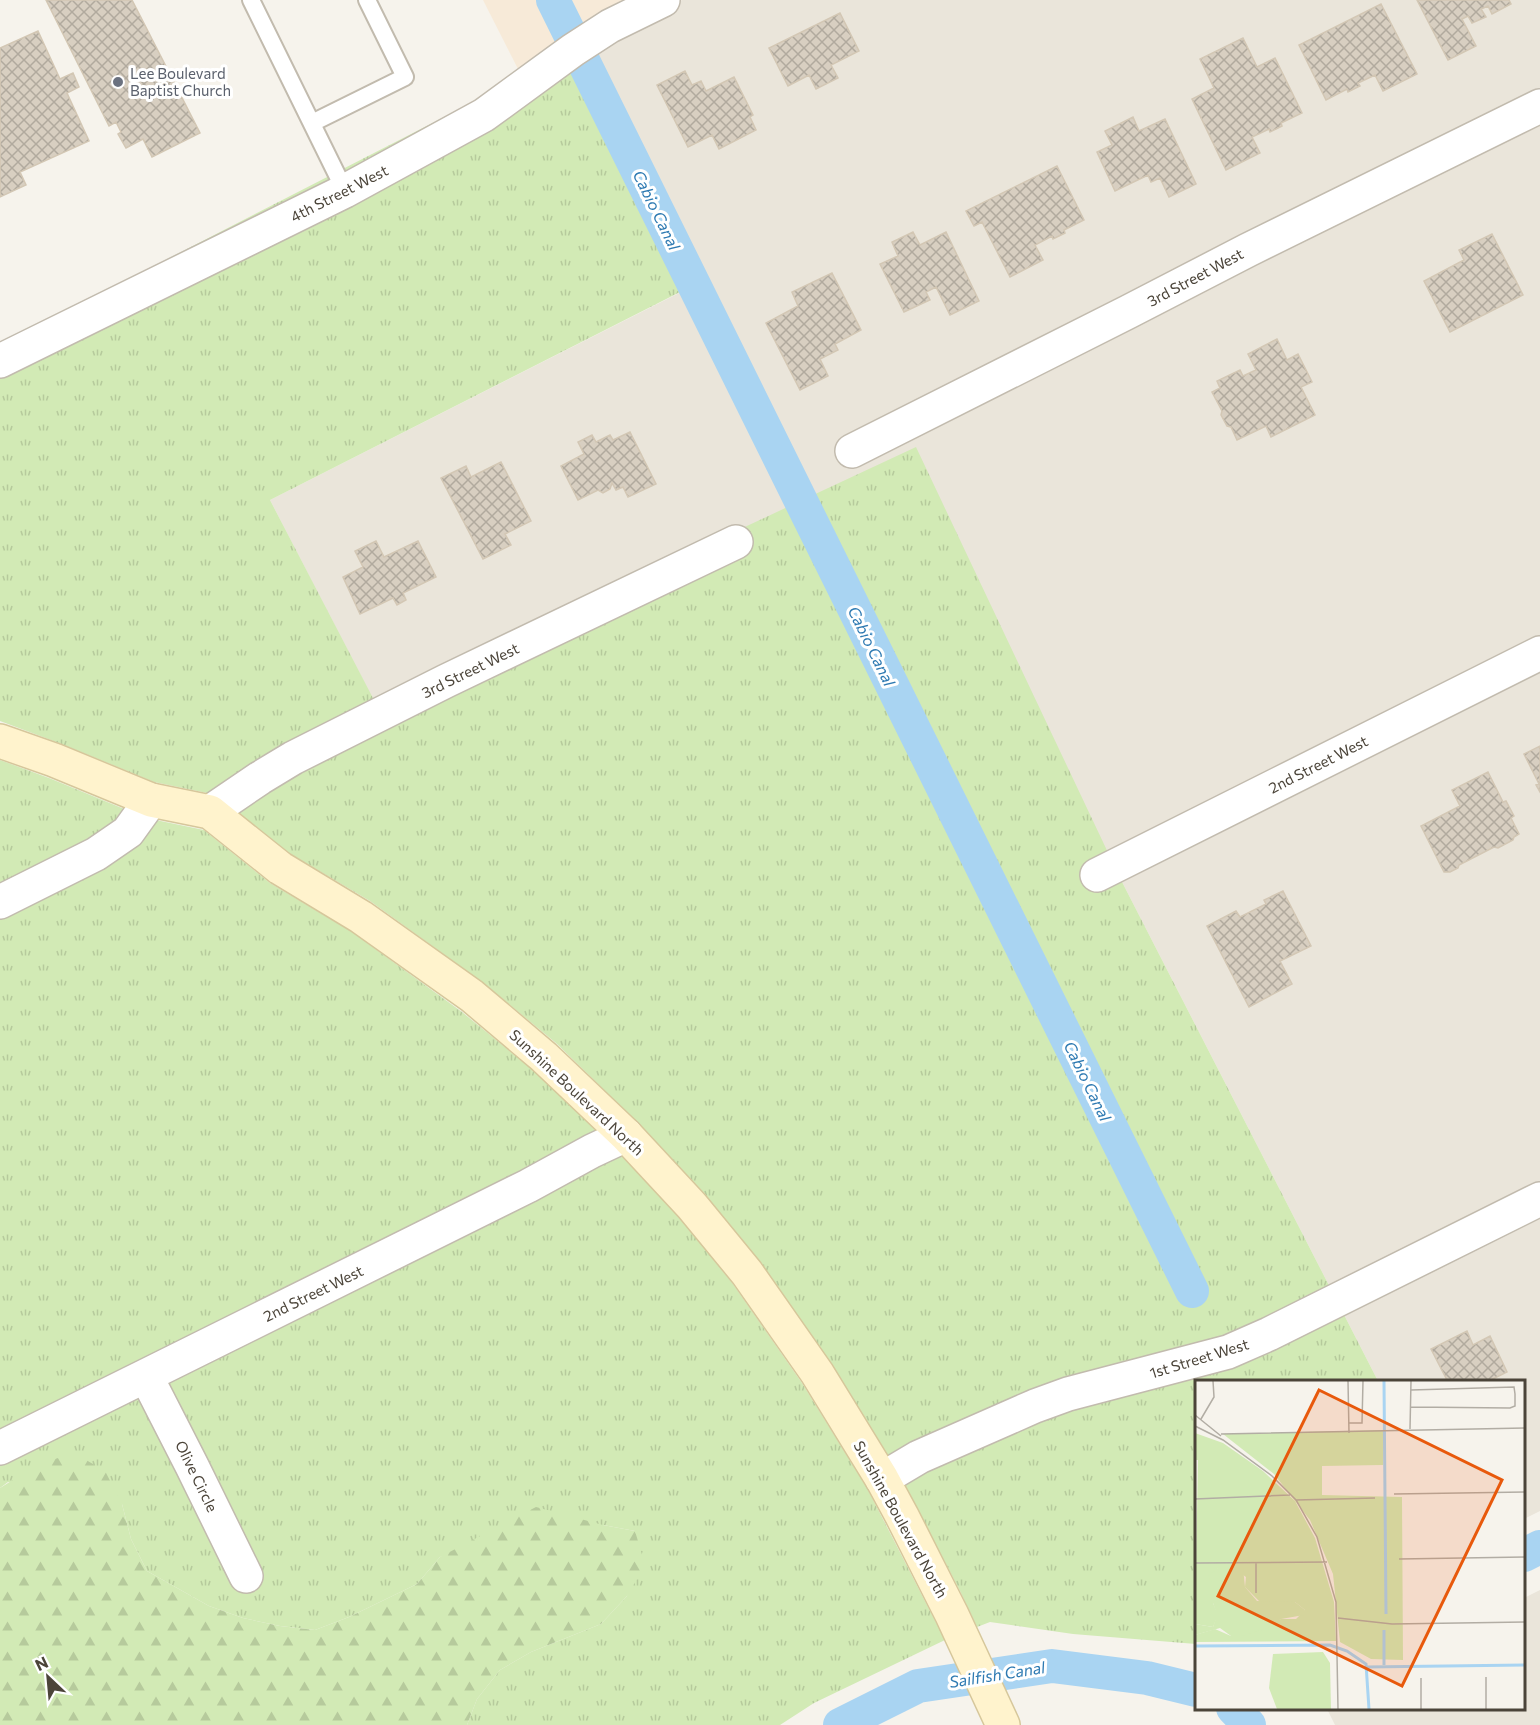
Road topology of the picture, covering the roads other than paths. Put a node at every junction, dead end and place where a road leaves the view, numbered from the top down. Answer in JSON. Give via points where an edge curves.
{"nodes":[{"id":1,"x":251,"y":0,"type":"edge"},
{"id":2,"x":367,"y":0,"type":"edge"},
{"id":3,"x":663,"y":0,"type":"edge"},
{"id":4,"x":1540,"y":106,"type":"edge"},
{"id":5,"x":312,"y":123,"type":"junction"},
{"id":6,"x":345,"y":191,"type":"junction"},
{"id":7,"x":0,"y":361,"type":"edge"},
{"id":8,"x":852,"y":452,"type":"dead end"},
{"id":9,"x":736,"y":542,"type":"dead end"},
{"id":10,"x":1540,"y":653,"type":"edge"},
{"id":11,"x":0,"y":741,"type":"edge"},
{"id":12,"x":151,"y":800,"type":"junction"},
{"id":13,"x":210,"y":812,"type":"junction"},
{"id":14,"x":1097,"y":875,"type":"dead end"},
{"id":15,"x":0,"y":902,"type":"edge"},
{"id":16,"x":626,"y":1135,"type":"junction"},
{"id":17,"x":1540,"y":1199,"type":"edge"},
{"id":18,"x":146,"y":1376,"type":"junction"},
{"id":19,"x":0,"y":1448,"type":"edge"},
{"id":20,"x":882,"y":1479,"type":"junction"},
{"id":21,"x":246,"y":1576,"type":"dead end"},
{"id":22,"x":1001,"y":1721,"type":"edge"}],
"edges":[{"from":1,"to":5,"type":"lane"},
{"from":2,"to":5,"type":"lane","via":[[405,77]]},
{"from":3,"to":6,"type":"street","name":"4th Street West","via":[[610,26],[484,115]]},
{"from":4,"to":8,"type":"street","name":"3rd Street West"},
{"from":5,"to":6,"type":"lane"},
{"from":6,"to":7,"type":"street","name":"4th Street West"},
{"from":9,"to":13,"type":"street","name":"3rd Street West","via":[[293,758]]},
{"from":10,"to":14,"type":"street","name":"2nd Street West"},
{"from":11,"to":12,"type":"street","name":"Sunshine Boulevard North"},
{"from":12,"to":13,"type":"street","name":"Sunshine Boulevard North"},
{"from":12,"to":15,"type":"street","via":[[128,832],[96,854]]},
{"from":13,"to":16,"type":"street","name":"Sunshine Boulevard North","via":[[280,868],[360,917],[472,996]]},
{"from":16,"to":18,"type":"street","name":"2nd Street West"},
{"from":16,"to":20,"type":"street","name":"Sunshine Boulevard North","via":[[693,1206],[747,1273],[817,1373]]},
{"from":17,"to":20,"type":"street","name":"1st Street West","via":[[1228,1352],[1035,1406],[919,1457]]},
{"from":18,"to":19,"type":"street","name":"2nd Street West"},
{"from":18,"to":21,"type":"street","name":"Olive Circle"},
{"from":20,"to":22,"type":"street","name":"Sunshine Boulevard North"}]}
